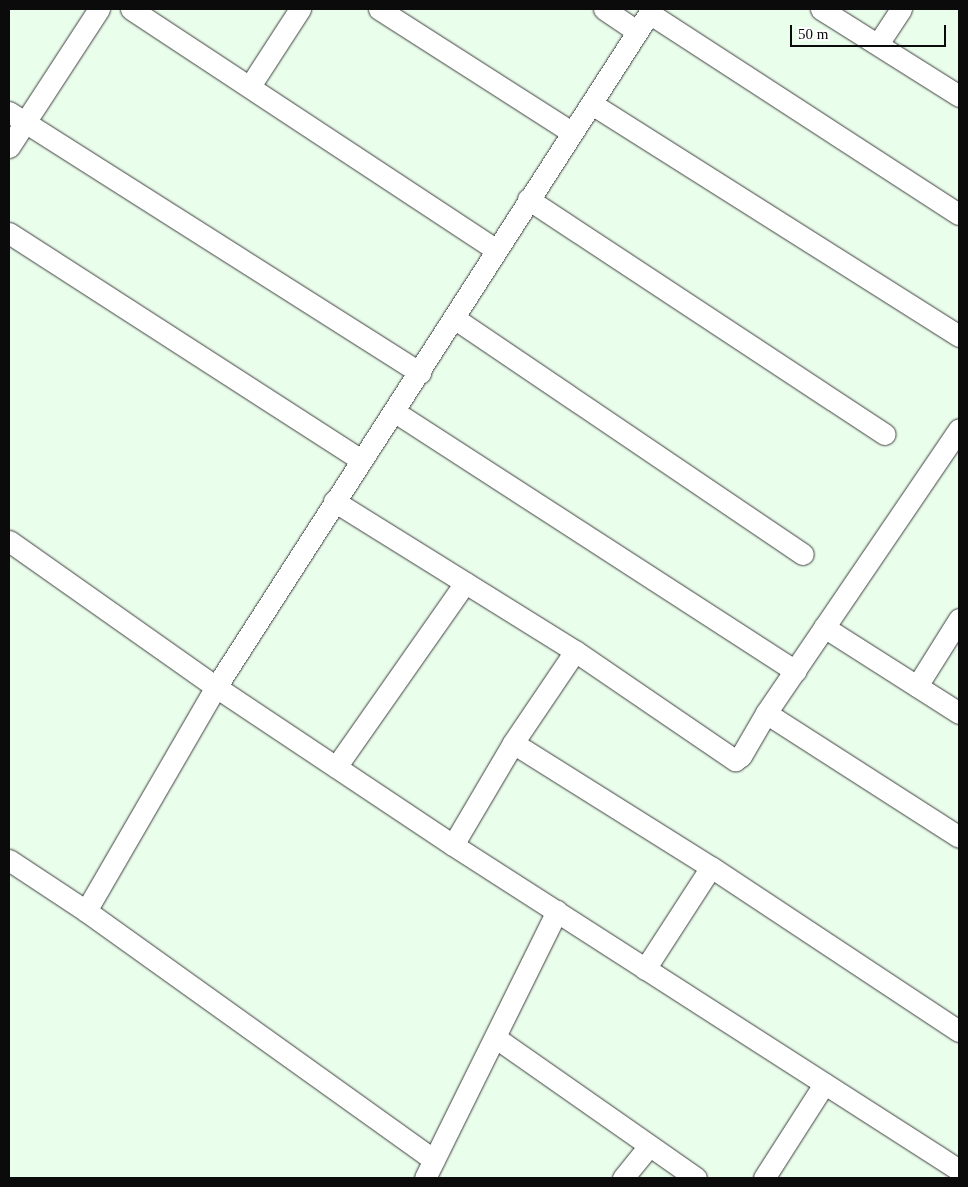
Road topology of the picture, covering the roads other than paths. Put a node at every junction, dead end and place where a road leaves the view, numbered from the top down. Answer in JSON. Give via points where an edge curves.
{"nodes":[{"id":1,"x":99,"y":9,"type":"edge"},
{"id":2,"x":131,"y":9,"type":"edge"},
{"id":3,"x":300,"y":9,"type":"edge"},
{"id":4,"x":379,"y":9,"type":"edge"},
{"id":5,"x":604,"y":9,"type":"edge"},
{"id":6,"x":821,"y":9,"type":"edge"},
{"id":7,"x":901,"y":9,"type":"edge"},
{"id":8,"x":650,"y":11,"type":"edge"},
{"id":9,"x":637,"y":31,"type":"junction"},
{"id":10,"x":878,"y":44,"type":"junction"},
{"id":11,"x":250,"y":86,"type":"junction"},
{"id":12,"x":959,"y":96,"type":"edge"},
{"id":13,"x":592,"y":104,"type":"junction"},
{"id":14,"x":17,"y":117,"type":"edge"},
{"id":15,"x":571,"y":132,"type":"junction"},
{"id":16,"x":9,"y":147,"type":"edge"},
{"id":17,"x":528,"y":199,"type":"junction"},
{"id":18,"x":959,"y":214,"type":"edge"},
{"id":19,"x":9,"y":233,"type":"edge"},
{"id":20,"x":496,"y":250,"type":"junction"},
{"id":21,"x":454,"y":318,"type":"junction"},
{"id":22,"x":959,"y":336,"type":"edge"},
{"id":23,"x":420,"y":373,"type":"junction"},
{"id":24,"x":394,"y":412,"type":"junction"},
{"id":25,"x":959,"y":429,"type":"edge"},
{"id":26,"x":885,"y":434,"type":"dead end"},
{"id":27,"x":361,"y":460,"type":"junction"},
{"id":28,"x":334,"y":501,"type":"junction"},
{"id":29,"x":9,"y":541,"type":"edge"},
{"id":30,"x":804,"y":554,"type":"dead end"},
{"id":31,"x":465,"y":583,"type":"junction"},
{"id":32,"x":959,"y":619,"type":"edge"},
{"id":33,"x":824,"y":628,"type":"junction"},
{"id":34,"x":574,"y":651,"type":"junction"},
{"id":35,"x":795,"y":671,"type":"junction"},
{"id":36,"x":917,"y":686,"type":"junction"},
{"id":37,"x":216,"y":688,"type":"junction"},
{"id":38,"x":766,"y":713,"type":"junction"},
{"id":39,"x":959,"y":713,"type":"edge"},
{"id":40,"x":513,"y":743,"type":"junction"},
{"id":41,"x":336,"y":767,"type":"junction"},
{"id":42,"x":956,"y":828,"type":"edge"},
{"id":43,"x":453,"y":845,"type":"junction"},
{"id":44,"x":9,"y":860,"type":"edge"},
{"id":45,"x":711,"y":867,"type":"junction"},
{"id":46,"x":86,"y":911,"type":"junction"},
{"id":47,"x":557,"y":911,"type":"junction"},
{"id":48,"x":645,"y":969,"type":"junction"},
{"id":49,"x":959,"y":1031,"type":"edge"},
{"id":50,"x":496,"y":1038,"type":"junction"},
{"id":51,"x":824,"y":1084,"type":"junction"},
{"id":52,"x":649,"y":1146,"type":"junction"},
{"id":53,"x":430,"y":1169,"type":"edge"},
{"id":54,"x":951,"y":1171,"type":"edge"},
{"id":55,"x":623,"y":1178,"type":"edge"},
{"id":56,"x":696,"y":1178,"type":"edge"},
{"id":57,"x":764,"y":1178,"type":"edge"}],
"edges":[{"from":1,"to":14,"type":"street"},
{"from":2,"to":11,"type":"street"},
{"from":3,"to":11,"type":"street"},
{"from":4,"to":15,"type":"street"},
{"from":5,"to":9,"type":"street"},
{"from":6,"to":10,"type":"street"},
{"from":7,"to":10,"type":"street"},
{"from":8,"to":9,"type":"street"},
{"from":8,"to":18,"type":"street"},
{"from":9,"to":13,"type":"street"},
{"from":10,"to":12,"type":"street"},
{"from":11,"to":20,"type":"street"},
{"from":13,"to":15,"type":"street"},
{"from":13,"to":22,"type":"street"},
{"from":14,"to":16,"type":"street"},
{"from":14,"to":23,"type":"street"},
{"from":15,"to":17,"type":"street"},
{"from":17,"to":20,"type":"street"},
{"from":17,"to":26,"type":"street"},
{"from":19,"to":27,"type":"street"},
{"from":20,"to":21,"type":"street"},
{"from":21,"to":23,"type":"street"},
{"from":21,"to":30,"type":"street"},
{"from":23,"to":24,"type":"street"},
{"from":24,"to":27,"type":"street"},
{"from":24,"to":35,"type":"street"},
{"from":25,"to":33,"type":"street"},
{"from":27,"to":28,"type":"street"},
{"from":28,"to":31,"type":"street"},
{"from":28,"to":37,"type":"street"},
{"from":29,"to":37,"type":"street"},
{"from":31,"to":34,"type":"street"},
{"from":31,"to":41,"type":"street"},
{"from":32,"to":36,"type":"street"},
{"from":33,"to":35,"type":"street"},
{"from":33,"to":36,"type":"street"},
{"from":34,"to":38,"type":"street","via":[[734,760],[741,756]]},
{"from":34,"to":40,"type":"street"},
{"from":35,"to":38,"type":"street"},
{"from":36,"to":39,"type":"street"},
{"from":37,"to":41,"type":"street"},
{"from":37,"to":46,"type":"street"},
{"from":38,"to":42,"type":"street"},
{"from":40,"to":43,"type":"street"},
{"from":40,"to":45,"type":"street"},
{"from":41,"to":43,"type":"street"},
{"from":43,"to":47,"type":"street"},
{"from":44,"to":46,"type":"street"},
{"from":45,"to":48,"type":"street"},
{"from":45,"to":49,"type":"street"},
{"from":46,"to":53,"type":"street"},
{"from":47,"to":48,"type":"street"},
{"from":47,"to":50,"type":"street"},
{"from":48,"to":51,"type":"street"},
{"from":50,"to":52,"type":"street"},
{"from":50,"to":53,"type":"street"},
{"from":51,"to":54,"type":"street"},
{"from":51,"to":57,"type":"street"},
{"from":52,"to":55,"type":"street"},
{"from":52,"to":56,"type":"street"}]}
